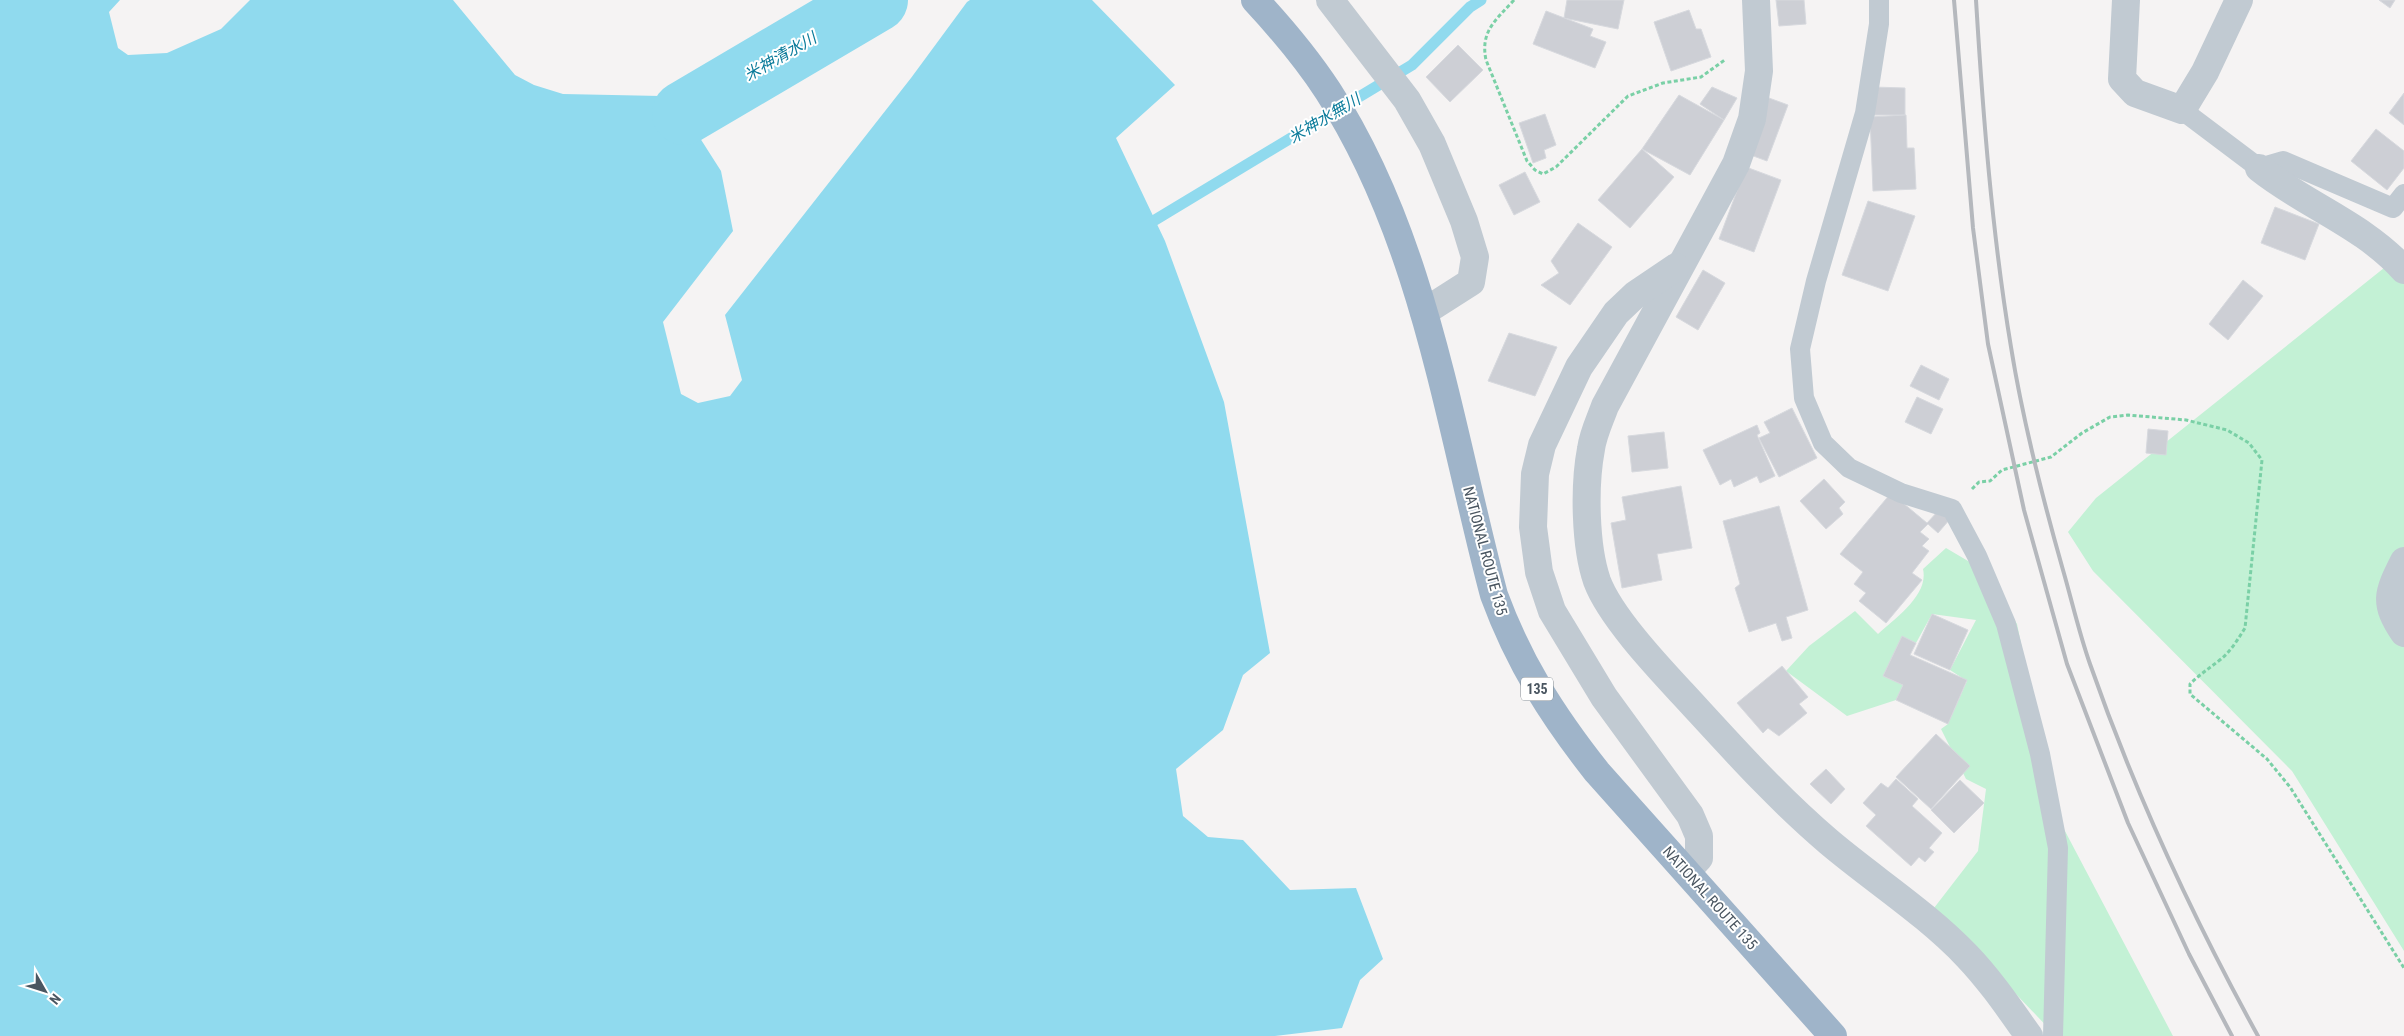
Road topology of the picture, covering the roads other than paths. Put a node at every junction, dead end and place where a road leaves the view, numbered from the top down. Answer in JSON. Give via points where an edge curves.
{"nodes":[{"id":1,"x":1255,"y":0,"type":"edge"},
{"id":2,"x":1330,"y":0,"type":"edge"},
{"id":3,"x":1756,"y":0,"type":"edge"},
{"id":4,"x":1879,"y":0,"type":"edge"},
{"id":5,"x":2126,"y":0,"type":"edge"},
{"id":6,"x":2239,"y":0,"type":"edge"},
{"id":7,"x":2182,"y":110,"type":"junction"},
{"id":8,"x":2259,"y":168,"type":"junction"},
{"id":9,"x":2404,"y":194,"type":"edge"},
{"id":10,"x":1680,"y":265,"type":"junction"},
{"id":11,"x":2404,"y":270,"type":"edge"},
{"id":12,"x":1424,"y":312,"type":"junction"},
{"id":13,"x":2404,"y":562,"type":"edge"},
{"id":14,"x":2404,"y":633,"type":"edge"},
{"id":15,"x":1687,"y":871,"type":"junction"},
{"id":16,"x":1834,"y":1036,"type":"edge"},
{"id":17,"x":2029,"y":1036,"type":"edge"},
{"id":18,"x":2053,"y":1036,"type":"edge"}],
"edges":[{"from":1,"to":12,"type":"highway","name":"NATIONAL ROUTE 135","number":"135","via":[[1284,32],[1337,106],[1378,186]]},
{"from":2,"to":12,"type":"street","via":[[1407,100],[1432,144],[1464,221],[1475,257],[1471,282]]},
{"from":3,"to":10,"type":"street","via":[[1759,71],[1752,119],[1736,164]]},
{"from":4,"to":18,"type":"lane","via":[[1879,24],[1865,113],[1816,281],[1800,349],[1804,398],[1823,443],[1849,468],[1901,493],[1952,509],[1977,556],[2006,624],[2040,754],[2056,838]]},
{"from":5,"to":7,"type":"street","via":[[2122,79],[2135,93]]},
{"from":6,"to":7,"type":"street","via":[[2205,72]]},
{"from":7,"to":8,"type":"lane"},
{"from":8,"to":9,"type":"lane","via":[[2283,161],[2393,208]]},
{"from":8,"to":11,"type":"street","via":[[2279,184],[2339,218]]},
{"from":10,"to":15,"type":"street","via":[[1636,294],[1616,314],[1579,367],[1542,445],[1535,474],[1533,527],[1538,572],[1552,611],[1604,698],[1690,815],[1699,836],[1699,858]]},
{"from":10,"to":17,"type":"street","via":[[1605,406],[1591,447],[1586,490],[1591,560],[1598,583],[1609,605],[1660,668],[1765,782],[1828,842],[1966,954],[1988,978]]},
{"from":12,"to":15,"type":"highway","name":"NATIONAL ROUTE 135","number":"135","via":[[1494,595],[1516,649],[1539,693],[1565,731],[1597,772]]},
{"from":13,"to":14,"type":"street","via":[[2388,596],[2395,620]]},
{"from":15,"to":16,"type":"highway","name":"NATIONAL ROUTE 135","number":"135"}]}
